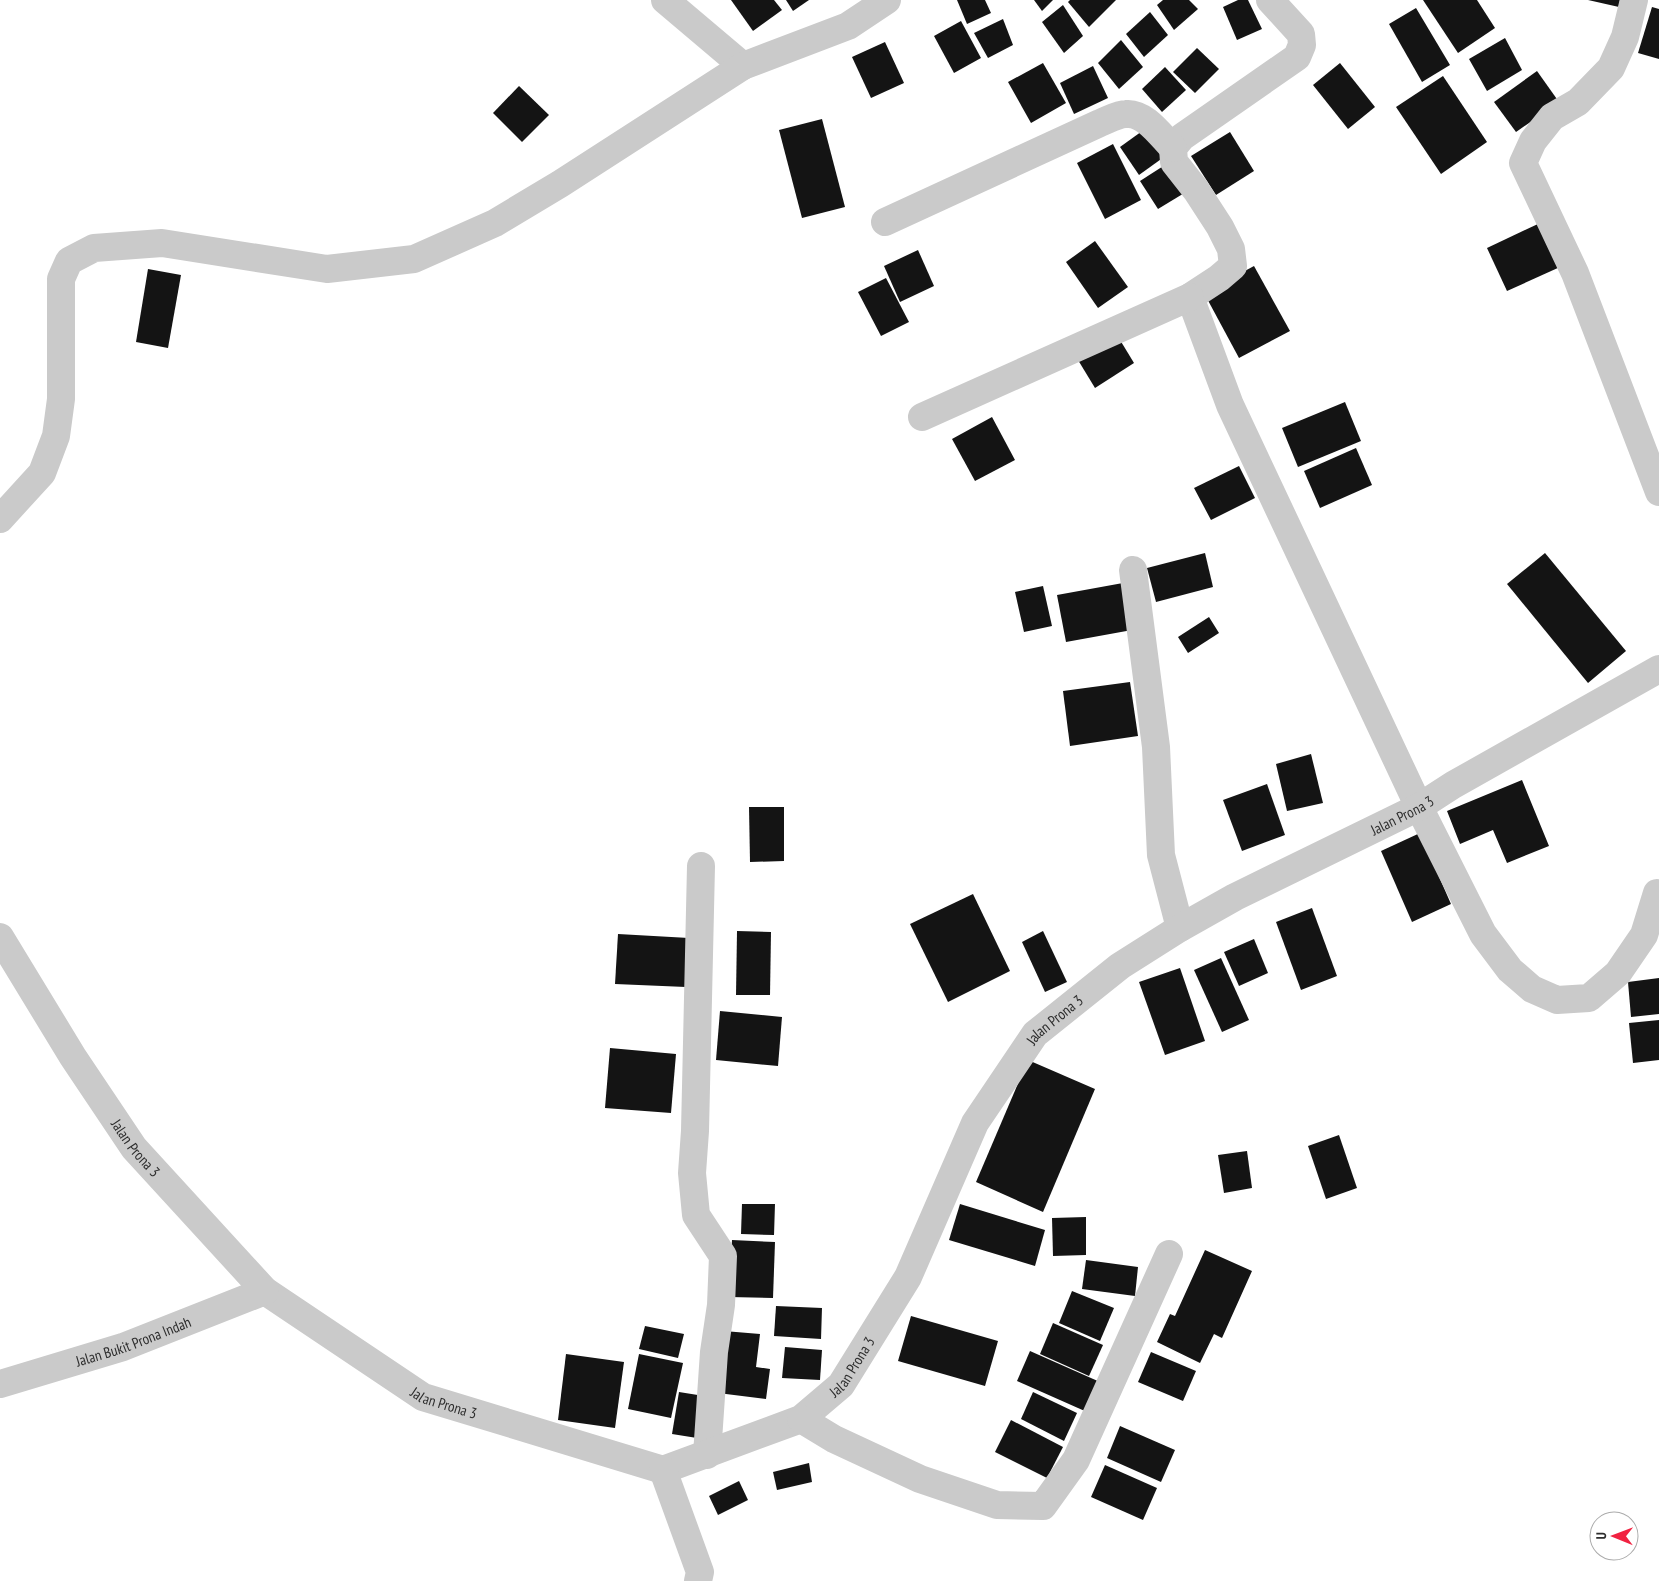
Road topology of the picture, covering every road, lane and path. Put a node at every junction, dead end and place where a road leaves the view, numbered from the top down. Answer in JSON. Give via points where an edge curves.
{"nodes":[{"id":1,"x":665,"y":0,"type":"edge"},
{"id":2,"x":887,"y":0,"type":"edge"},
{"id":3,"x":1270,"y":0,"type":"edge"},
{"id":4,"x":1634,"y":0,"type":"edge"},
{"id":5,"x":743,"y":66,"type":"junction"},
{"id":6,"x":1173,"y":148,"type":"junction"},
{"id":7,"x":885,"y":222,"type":"dead end"},
{"id":8,"x":1190,"y":297,"type":"junction"},
{"id":9,"x":922,"y":418,"type":"dead end"},
{"id":10,"x":1659,"y":492,"type":"edge"},
{"id":11,"x":0,"y":519,"type":"edge"},
{"id":12,"x":1133,"y":570,"type":"dead end"},
{"id":13,"x":1659,"y":669,"type":"edge"},
{"id":14,"x":1419,"y":807,"type":"junction"},
{"id":15,"x":700,"y":866,"type":"dead end"},
{"id":16,"x":1658,"y":894,"type":"dead end"},
{"id":17,"x":1180,"y":928,"type":"junction"},
{"id":18,"x":0,"y":937,"type":"edge"},
{"id":19,"x":1169,"y":1254,"type":"dead end"},
{"id":20,"x":265,"y":1291,"type":"junction"},
{"id":21,"x":0,"y":1384,"type":"edge"},
{"id":22,"x":801,"y":1419,"type":"junction"},
{"id":23,"x":707,"y":1454,"type":"junction"},
{"id":24,"x":663,"y":1470,"type":"junction"},
{"id":25,"x":698,"y":1581,"type":"edge"}],
"edges":[{"from":1,"to":5,"type":"street"},
{"from":2,"to":5,"type":"street","via":[[848,26]]},
{"from":3,"to":6,"type":"street","via":[[1301,34],[1302,45],[1297,57],[1182,137]]},
{"from":4,"to":10,"type":"street","via":[[1612,68],[1578,102],[1552,118],[1533,141],[1523,164],[1575,273]]},
{"from":5,"to":11,"type":"street","via":[[503,218],[414,258],[327,269],[162,243],[94,248],[69,261],[61,279],[61,399],[56,436],[42,473]]},
{"from":6,"to":7,"type":"street","via":[[1146,120],[1130,113],[1123,114]]},
{"from":6,"to":8,"type":"street","via":[[1174,162],[1220,227],[1232,257],[1233,266]]},
{"from":8,"to":9,"type":"street"},
{"from":8,"to":14,"type":"street","via":[[1230,405]]},
{"from":12,"to":17,"type":"street","via":[[1156,747],[1162,855]]},
{"from":13,"to":14,"type":"street","name":"Jalan Prona 3"},
{"from":14,"to":16,"type":"street","via":[[1483,934],[1510,970],[1532,989],[1557,1000],[1589,998],[1618,973],[1644,935]]},
{"from":14,"to":17,"type":"street","name":"Jalan Prona 3","via":[[1235,897]]},
{"from":15,"to":23,"type":"street","via":[[692,1173],[696,1215],[722,1256],[721,1305],[714,1352]]},
{"from":17,"to":22,"type":"street","name":"Jalan Prona 3","via":[[1120,966],[1035,1034],[974,1123],[908,1277],[841,1385]]},
{"from":18,"to":20,"type":"street","name":"Jalan Prona 3","via":[[73,1057],[134,1148]]},
{"from":19,"to":22,"type":"street","via":[[1076,1460],[1044,1506],[997,1505],[920,1479],[834,1439]]},
{"from":20,"to":21,"type":"street","name":"Jalan Bukit Prona Indah","via":[[123,1347]]},
{"from":20,"to":24,"type":"street","name":"Jalan Prona 3","via":[[422,1397]]},
{"from":22,"to":23,"type":"street","name":"Jalan Prona 3"},
{"from":23,"to":24,"type":"street","name":"Jalan Prona 3"},
{"from":24,"to":25,"type":"street","via":[[700,1572]]}]}
